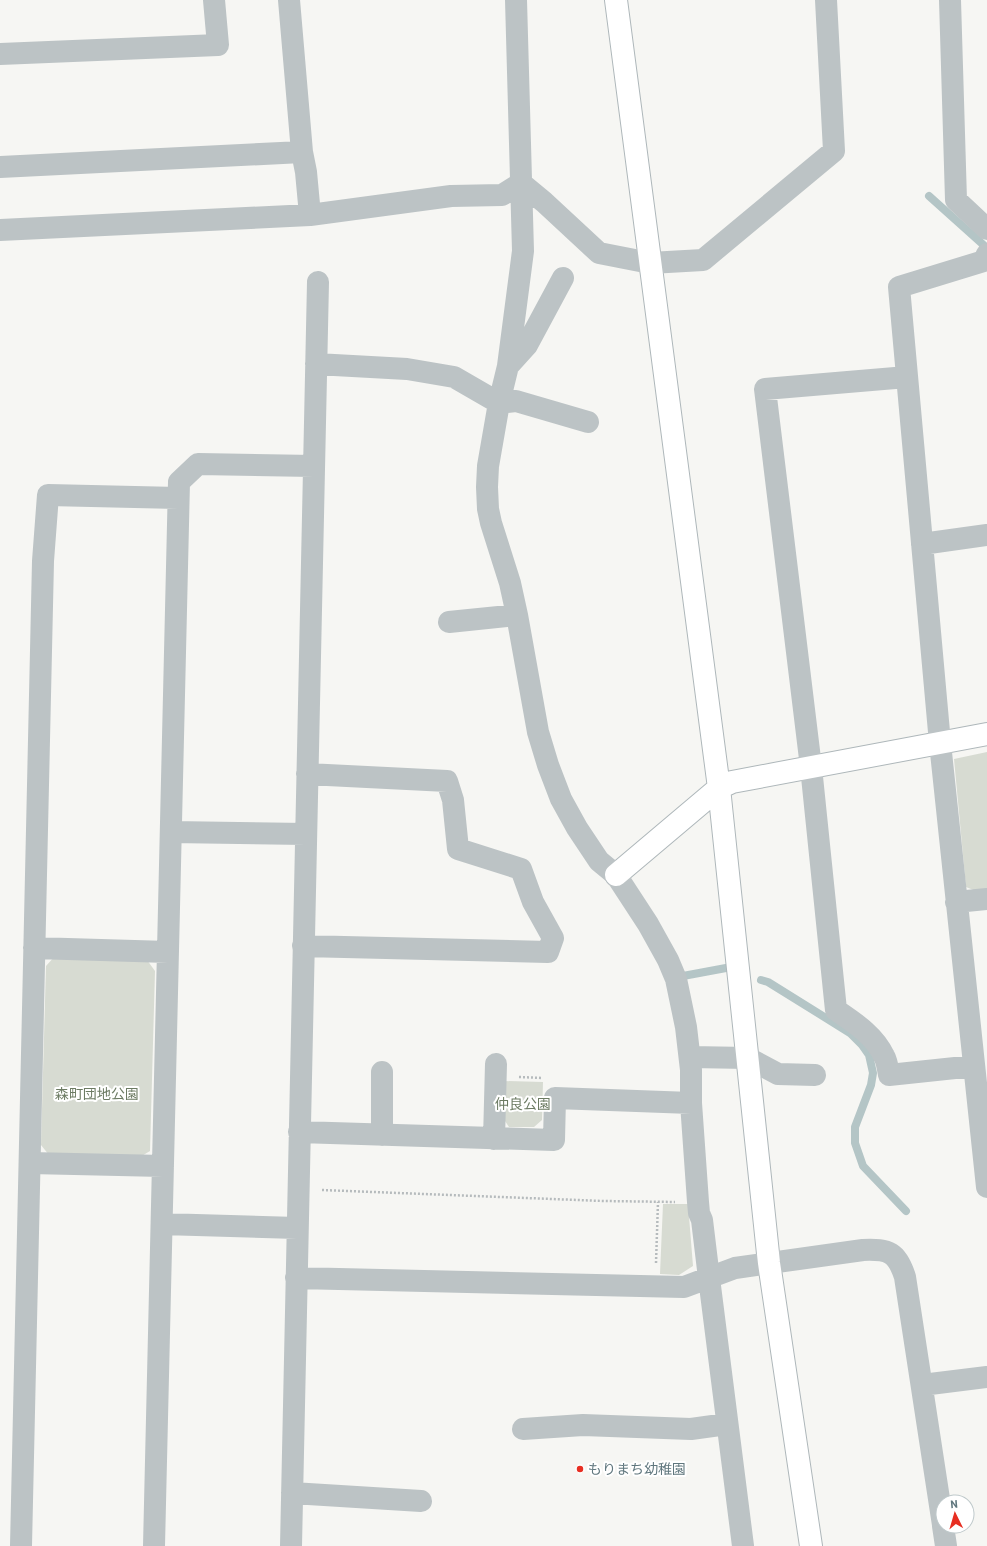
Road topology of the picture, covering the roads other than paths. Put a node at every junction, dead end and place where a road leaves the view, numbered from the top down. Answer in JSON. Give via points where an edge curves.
{"nodes":[{"id":1,"x":214,"y":0,"type":"edge"},
{"id":2,"x":289,"y":0,"type":"edge"},
{"id":3,"x":516,"y":0,"type":"edge"},
{"id":4,"x":616,"y":0,"type":"edge"},
{"id":5,"x":826,"y":0,"type":"edge"},
{"id":6,"x":950,"y":0,"type":"edge"},
{"id":7,"x":0,"y":54,"type":"edge"},
{"id":8,"x":302,"y":152,"type":"junction"},
{"id":9,"x":0,"y":167,"type":"edge"},
{"id":10,"x":521,"y":184,"type":"junction"},
{"id":11,"x":310,"y":215,"type":"junction"},
{"id":12,"x":987,"y":229,"type":"edge"},
{"id":13,"x":0,"y":230,"type":"edge"},
{"id":14,"x":987,"y":254,"type":"edge"},
{"id":15,"x":650,"y":263,"type":"junction"},
{"id":16,"x":563,"y":278,"type":"dead end"},
{"id":17,"x":318,"y":282,"type":"dead end"},
{"id":18,"x":316,"y":364,"type":"junction"},
{"id":19,"x":508,"y":366,"type":"junction"},
{"id":20,"x":907,"y":377,"type":"junction"},
{"id":21,"x":499,"y":403,"type":"junction"},
{"id":22,"x":588,"y":422,"type":"dead end"},
{"id":23,"x":314,"y":466,"type":"junction"},
{"id":24,"x":178,"y":498,"type":"junction"},
{"id":25,"x":987,"y":535,"type":"edge"},
{"id":26,"x":922,"y":544,"type":"junction"},
{"id":27,"x":517,"y":614,"type":"junction"},
{"id":28,"x":449,"y":622,"type":"dead end"},
{"id":29,"x":987,"y":734,"type":"edge"},
{"id":30,"x":940,"y":743,"type":"junction"},
{"id":31,"x":811,"y":767,"type":"junction"},
{"id":32,"x":307,"y":774,"type":"junction"},
{"id":33,"x":719,"y":788,"type":"junction"},
{"id":34,"x":171,"y":832,"type":"junction"},
{"id":35,"x":306,"y":834,"type":"junction"},
{"id":36,"x":616,"y":875,"type":"junction"},
{"id":37,"x":987,"y":900,"type":"edge"},
{"id":38,"x":956,"y":902,"type":"junction"},
{"id":39,"x":303,"y":946,"type":"junction"},
{"id":40,"x":34,"y":948,"type":"junction"},
{"id":41,"x":168,"y":952,"type":"junction"},
{"id":42,"x":690,"y":1057,"type":"junction"},
{"id":43,"x":748,"y":1058,"type":"junction"},
{"id":44,"x":974,"y":1066,"type":"junction"},
{"id":45,"x":495,"y":1070,"type":"road end"},
{"id":46,"x":382,"y":1072,"type":"dead end"},
{"id":47,"x":815,"y":1075,"type":"dead end"},
{"id":48,"x":691,"y":1103,"type":"junction"},
{"id":49,"x":299,"y":1132,"type":"junction"},
{"id":50,"x":382,"y":1135,"type":"junction"},
{"id":51,"x":494,"y":1138,"type":"junction"},
{"id":52,"x":30,"y":1163,"type":"junction"},
{"id":53,"x":163,"y":1166,"type":"junction"},
{"id":54,"x":987,"y":1187,"type":"edge"},
{"id":55,"x":162,"y":1224,"type":"junction"},
{"id":56,"x":298,"y":1228,"type":"junction"},
{"id":57,"x":769,"y":1263,"type":"junction"},
{"id":58,"x":296,"y":1278,"type":"junction"},
{"id":59,"x":708,"y":1278,"type":"junction"},
{"id":60,"x":987,"y":1377,"type":"edge"},
{"id":61,"x":922,"y":1385,"type":"junction"},
{"id":62,"x":727,"y":1424,"type":"junction"},
{"id":63,"x":523,"y":1429,"type":"dead end"},
{"id":64,"x":292,"y":1493,"type":"junction"},
{"id":65,"x":938,"y":1494,"type":"edge"},
{"id":66,"x":421,"y":1501,"type":"dead end"},
{"id":67,"x":944,"y":1534,"type":"edge"},
{"id":68,"x":21,"y":1546,"type":"edge"},
{"id":69,"x":154,"y":1546,"type":"edge"},
{"id":70,"x":291,"y":1546,"type":"edge"},
{"id":71,"x":743,"y":1546,"type":"edge"},
{"id":72,"x":811,"y":1546,"type":"edge"},
{"id":73,"x":946,"y":1546,"type":"edge"}],
"edges":[{"from":1,"to":7,"type":"street","via":[[218,45]]},
{"from":2,"to":8,"type":"street"},
{"from":3,"to":10,"type":"street"},
{"from":4,"to":15,"type":"street"},
{"from":5,"to":15,"type":"street","via":[[834,151],[704,260]]},
{"from":6,"to":12,"type":"street","via":[[956,200]]},
{"from":8,"to":9,"type":"street"},
{"from":8,"to":11,"type":"street"},
{"from":10,"to":11,"type":"street","via":[[502,195],[451,196]]},
{"from":10,"to":15,"type":"street","via":[[599,253]]},
{"from":10,"to":19,"type":"street","via":[[523,251]]},
{"from":11,"to":13,"type":"street"},
{"from":14,"to":20,"type":"street","via":[[984,261],[899,287]]},
{"from":15,"to":33,"type":"street"},
{"from":16,"to":19,"type":"street","via":[[527,345]]},
{"from":17,"to":18,"type":"street"},
{"from":18,"to":21,"type":"street","via":[[407,369],[454,377]]},
{"from":18,"to":23,"type":"street"},
{"from":19,"to":21,"type":"street"},
{"from":20,"to":26,"type":"street"},
{"from":20,"to":31,"type":"street","via":[[765,389]]},
{"from":21,"to":22,"type":"street","via":[[516,401]]},
{"from":21,"to":27,"type":"street","via":[[488,466],[488,509]]},
{"from":23,"to":24,"type":"street","via":[[198,464],[179,482]]},
{"from":23,"to":32,"type":"street"},
{"from":24,"to":34,"type":"street"},
{"from":24,"to":40,"type":"street","via":[[48,495],[43,561]]},
{"from":25,"to":26,"type":"street"},
{"from":26,"to":30,"type":"street"},
{"from":27,"to":28,"type":"street"},
{"from":27,"to":36,"type":"street","via":[[538,732],[548,765],[561,799],[577,828],[599,861]]},
{"from":29,"to":30,"type":"street"},
{"from":30,"to":31,"type":"street"},
{"from":30,"to":38,"type":"street"},
{"from":31,"to":33,"type":"street","via":[[732,782]]},
{"from":31,"to":44,"type":"street","via":[[836,1010],[863,1028],[875,1042],[885,1057],[889,1075]]},
{"from":32,"to":35,"type":"street"},
{"from":32,"to":39,"type":"street","via":[[447,781],[453,800],[458,850],[521,869],[533,902],[554,938],[548,952]]},
{"from":33,"to":36,"type":"street"},
{"from":33,"to":43,"type":"street"},
{"from":34,"to":35,"type":"street"},
{"from":34,"to":41,"type":"street"},
{"from":35,"to":39,"type":"street"},
{"from":36,"to":42,"type":"street","via":[[648,924],[676,979]]},
{"from":37,"to":38,"type":"street"},
{"from":38,"to":44,"type":"street"},
{"from":39,"to":49,"type":"street"},
{"from":40,"to":41,"type":"street"},
{"from":40,"to":52,"type":"street"},
{"from":41,"to":53,"type":"street"},
{"from":42,"to":43,"type":"street"},
{"from":42,"to":48,"type":"street"},
{"from":43,"to":47,"type":"street","via":[[778,1074]]},
{"from":43,"to":57,"type":"street"},
{"from":44,"to":54,"type":"street"},
{"from":45,"to":51,"type":"street"},
{"from":46,"to":50,"type":"street"},
{"from":48,"to":51,"type":"street","via":[[555,1098],[554,1140]]},
{"from":48,"to":59,"type":"street","via":[[699,1213],[702,1220]]},
{"from":49,"to":50,"type":"street"},
{"from":49,"to":56,"type":"street"},
{"from":50,"to":51,"type":"street"},
{"from":52,"to":53,"type":"street"},
{"from":52,"to":68,"type":"street"},
{"from":53,"to":55,"type":"street"},
{"from":55,"to":56,"type":"street"},
{"from":55,"to":69,"type":"street"},
{"from":56,"to":58,"type":"street"},
{"from":57,"to":59,"type":"street","via":[[735,1268]]},
{"from":57,"to":61,"type":"street","via":[[863,1250],[888,1252],[901,1265],[905,1277]]},
{"from":57,"to":72,"type":"street"},
{"from":58,"to":59,"type":"street","via":[[684,1287]]},
{"from":58,"to":64,"type":"street"},
{"from":59,"to":62,"type":"street"},
{"from":60,"to":61,"type":"street"},
{"from":61,"to":65,"type":"street"},
{"from":62,"to":63,"type":"street","via":[[691,1429],[583,1425]]},
{"from":62,"to":71,"type":"street"},
{"from":64,"to":66,"type":"street"},
{"from":64,"to":70,"type":"street"},
{"from":67,"to":73,"type":"street"}]}
